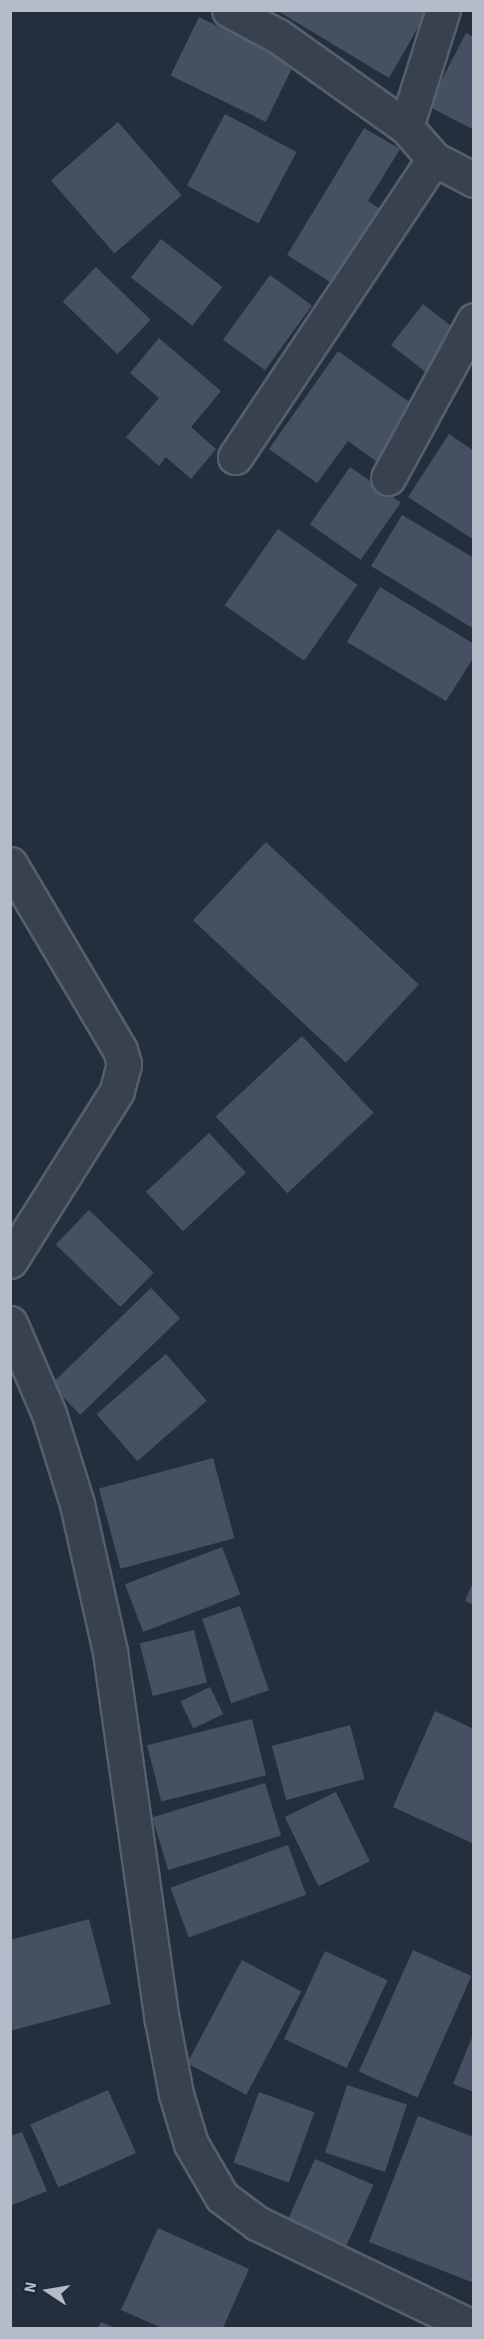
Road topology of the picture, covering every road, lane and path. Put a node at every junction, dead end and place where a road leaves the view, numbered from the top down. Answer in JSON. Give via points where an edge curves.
{"nodes":[{"id":1,"x":228,"y":10,"type":"edge"},
{"id":2,"x":443,"y":10,"type":"edge"},
{"id":3,"x":406,"y":127,"type":"junction"},
{"id":4,"x":434,"y":159,"type":"junction"},
{"id":5,"x":474,"y":180,"type":"edge"},
{"id":6,"x":474,"y":321,"type":"edge"},
{"id":7,"x":235,"y":457,"type":"dead end"},
{"id":8,"x":388,"y":478,"type":"dead end"},
{"id":9,"x":10,"y":864,"type":"edge"},
{"id":10,"x":10,"y":1261,"type":"edge"},
{"id":11,"x":10,"y":1323,"type":"edge"},
{"id":12,"x":474,"y":2328,"type":"edge"}],
"edges":[{"from":1,"to":3,"type":"street","via":[[278,36]]},
{"from":2,"to":3,"type":"street"},
{"from":3,"to":4,"type":"street"},
{"from":4,"to":5,"type":"street"},
{"from":4,"to":7,"type":"street"},
{"from":6,"to":8,"type":"street"},
{"from":9,"to":10,"type":"street","via":[[120,1050],[124,1064],[117,1091]]},
{"from":11,"to":12,"type":"street","via":[[49,1414],[76,1504],[110,1652],[162,2020],[176,2094],[196,2154],[222,2197],[257,2223]]}]}
